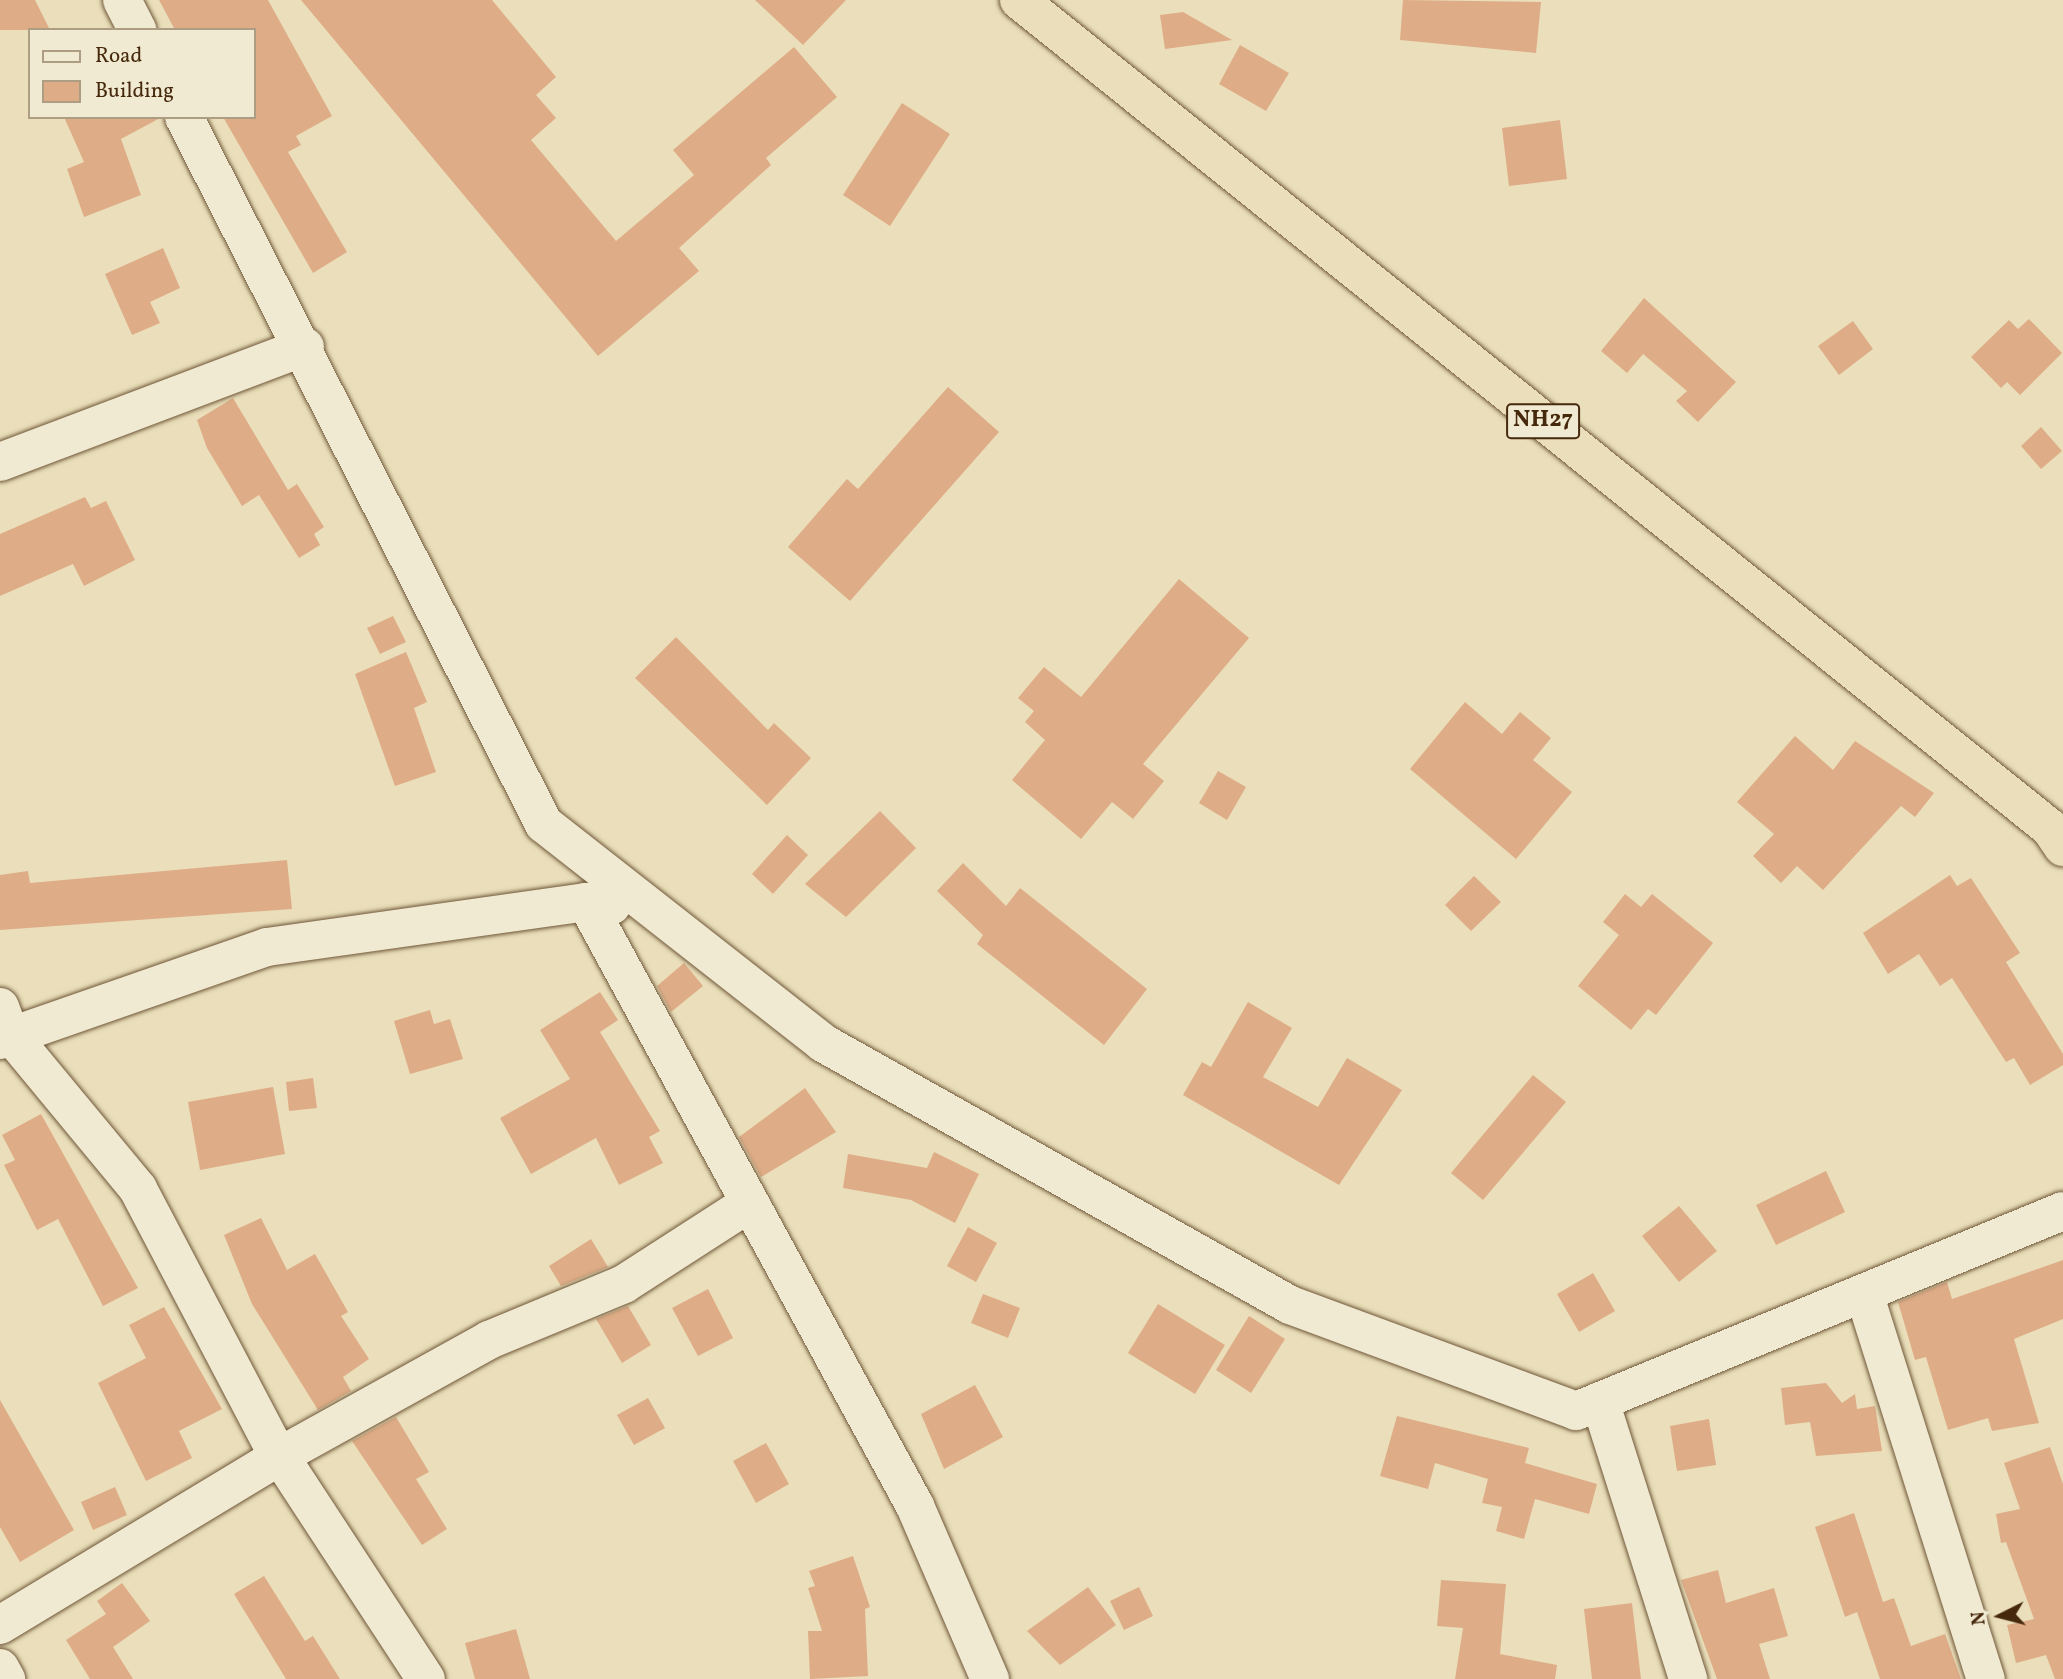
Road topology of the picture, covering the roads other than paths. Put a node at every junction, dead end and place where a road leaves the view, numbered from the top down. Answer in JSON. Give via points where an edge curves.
{"nodes":[{"id":1,"x":122,"y":0,"type":"edge"},
{"id":2,"x":1020,"y":0,"type":"edge"},
{"id":3,"x":137,"y":28,"type":"edge"},
{"id":4,"x":185,"y":119,"type":"edge"},
{"id":5,"x":305,"y":346,"type":"junction"},
{"id":6,"x":0,"y":462,"type":"edge"},
{"id":7,"x":2063,"y":847,"type":"edge"},
{"id":8,"x":586,"y":902,"type":"junction"},
{"id":9,"x":654,"y":910,"type":"junction"},
{"id":10,"x":3,"y":1027,"type":"edge"},
{"id":11,"x":748,"y":1204,"type":"junction"},
{"id":12,"x":2063,"y":1211,"type":"edge"},
{"id":13,"x":1864,"y":1293,"type":"junction"},
{"id":14,"x":1600,"y":1401,"type":"junction"},
{"id":15,"x":280,"y":1456,"type":"junction"},
{"id":16,"x":0,"y":1625,"type":"edge"},
{"id":17,"x":0,"y":1668,"type":"edge"},
{"id":18,"x":6,"y":1679,"type":"edge"},
{"id":19,"x":426,"y":1679,"type":"edge"},
{"id":20,"x":990,"y":1679,"type":"edge"},
{"id":21,"x":1688,"y":1679,"type":"edge"},
{"id":22,"x":1986,"y":1679,"type":"edge"}],
"edges":[{"from":1,"to":3,"type":"street"},
{"from":2,"to":7,"type":"highway","number":"NH27","via":[[2050,828]]},
{"from":4,"to":5,"type":"street"},
{"from":5,"to":6,"type":"street"},
{"from":5,"to":9,"type":"street","via":[[544,824]]},
{"from":8,"to":9,"type":"street"},
{"from":8,"to":10,"type":"street","via":[[267,947]]},
{"from":8,"to":11,"type":"street"},
{"from":9,"to":14,"type":"street","via":[[823,1042],[1290,1305],[1576,1411]]},
{"from":10,"to":15,"type":"street","via":[[138,1189]]},
{"from":11,"to":15,"type":"street","via":[[624,1284],[489,1340]]},
{"from":11,"to":20,"type":"street","via":[[915,1506]]},
{"from":12,"to":13,"type":"street"},
{"from":13,"to":14,"type":"street"},
{"from":13,"to":22,"type":"street"},
{"from":14,"to":21,"type":"street"},
{"from":15,"to":16,"type":"street"},
{"from":15,"to":19,"type":"street"},
{"from":17,"to":18,"type":"street"}]}
